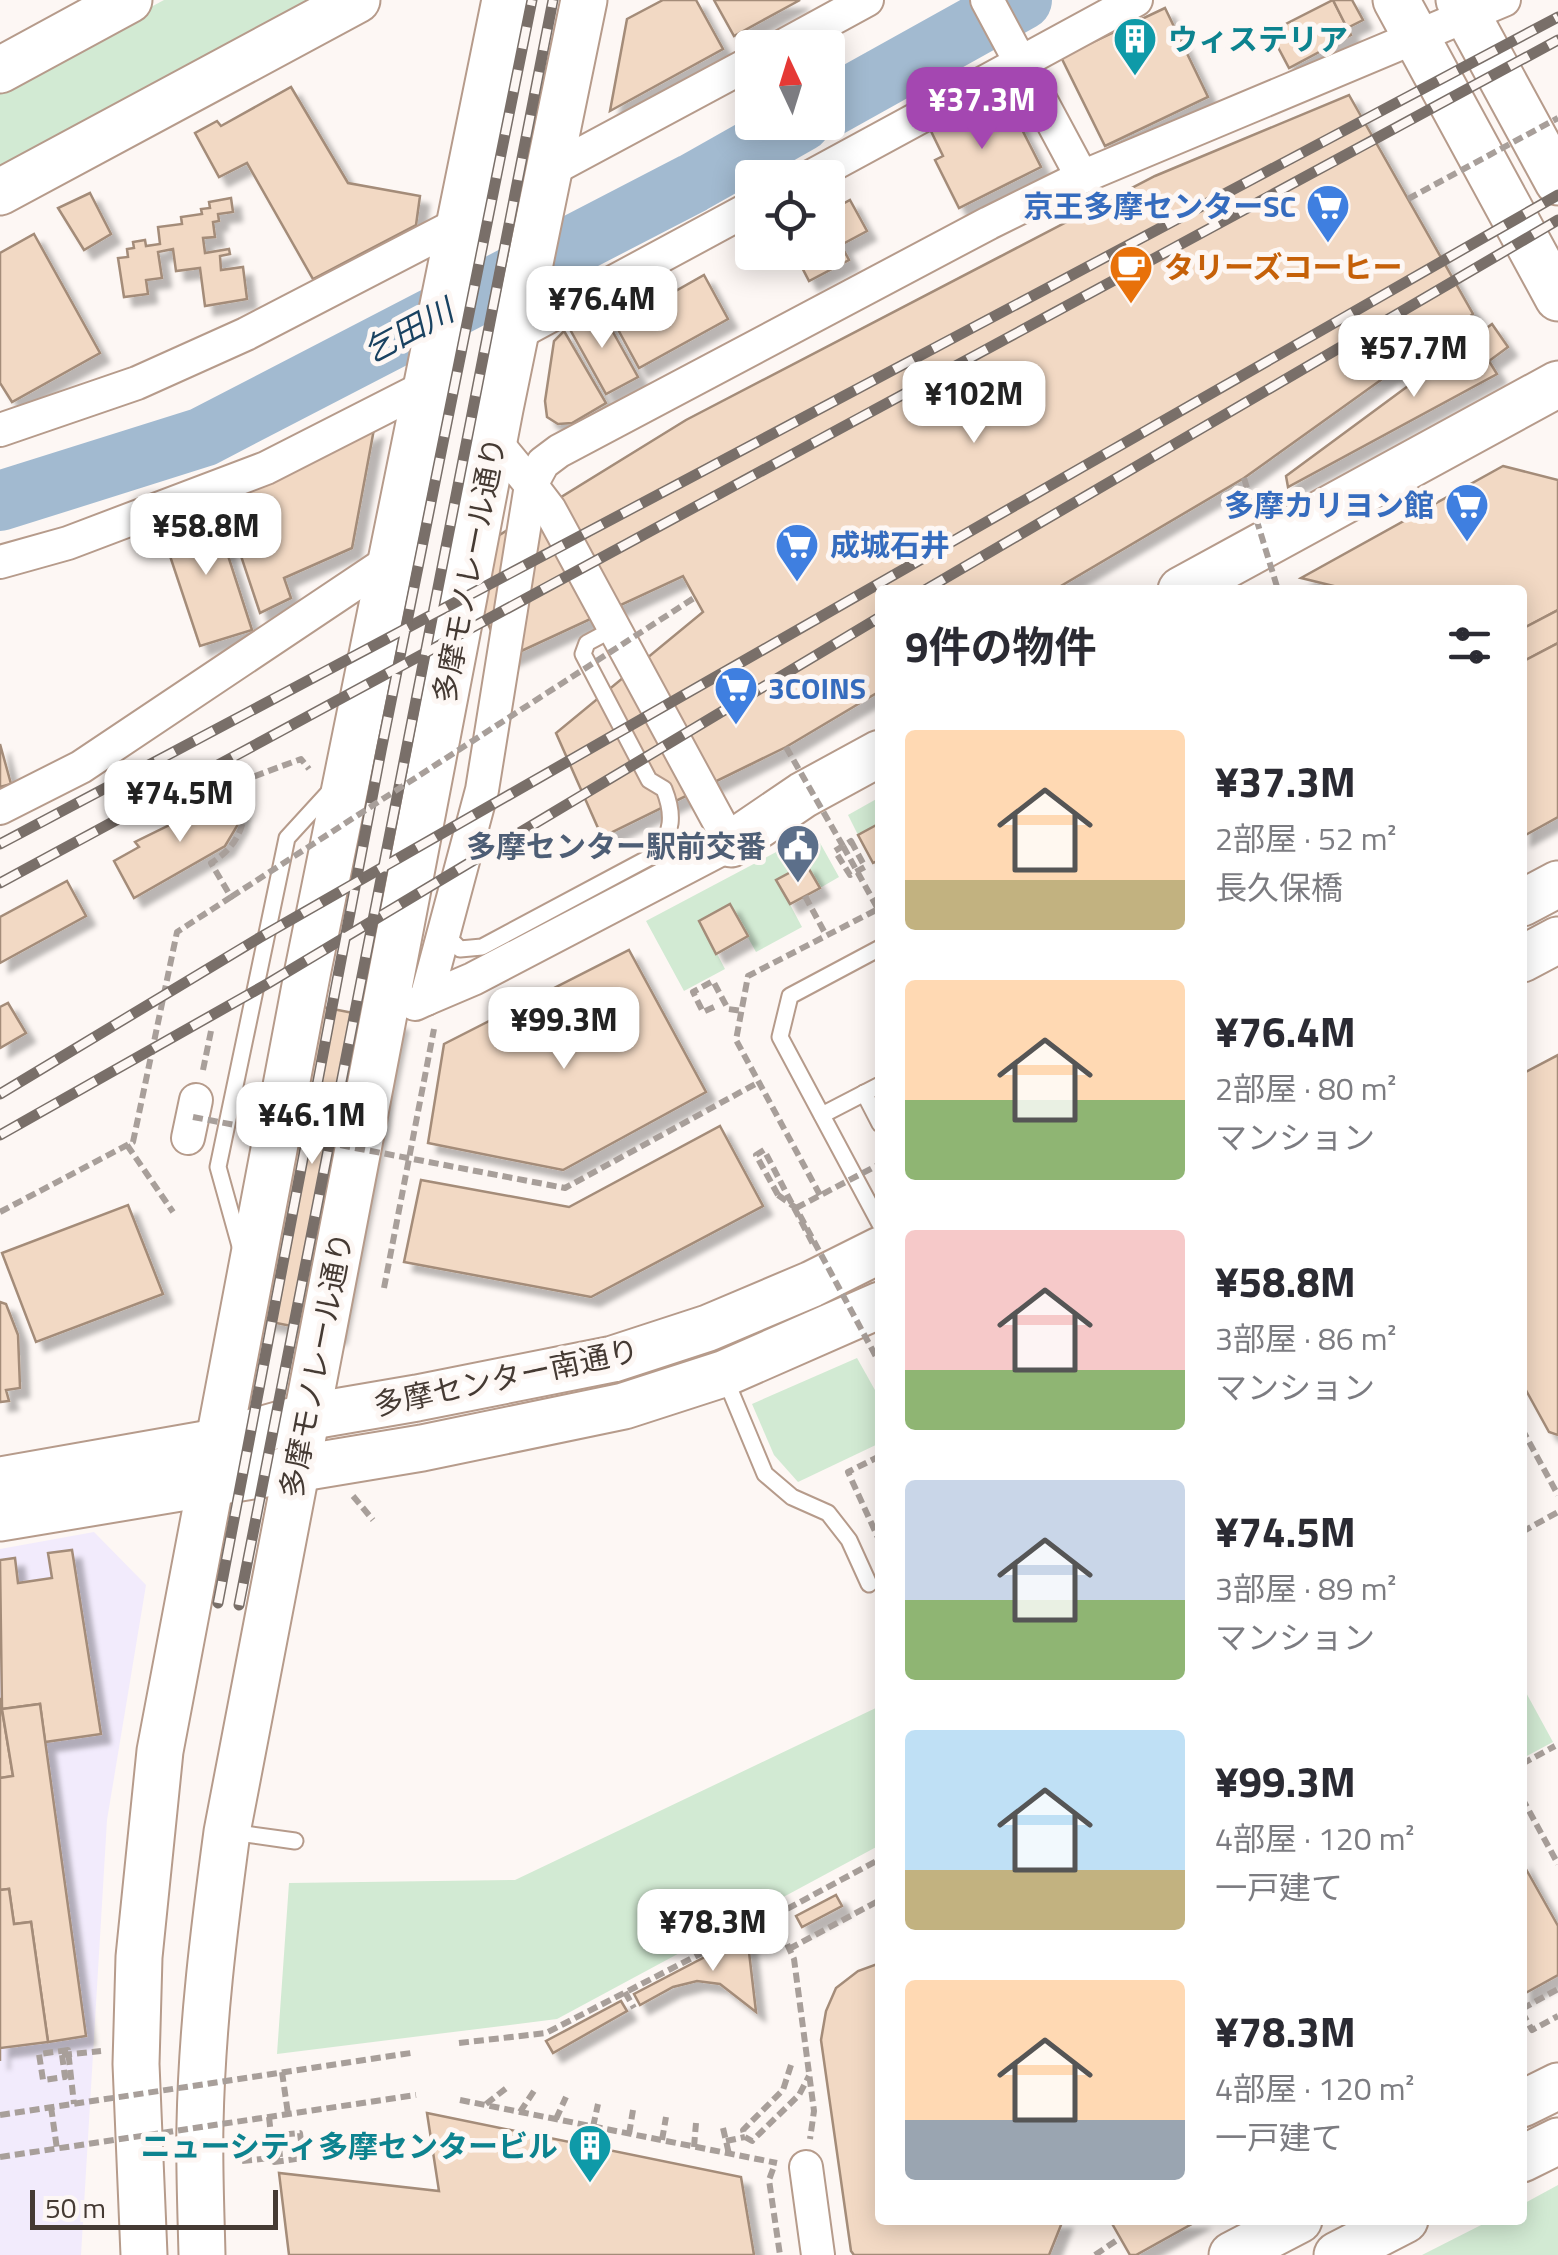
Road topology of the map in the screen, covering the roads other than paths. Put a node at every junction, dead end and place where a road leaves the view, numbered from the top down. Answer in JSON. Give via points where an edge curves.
{"nodes":[{"id":1,"x":129,"y":0,"type":"edge"},
{"id":2,"x":358,"y":0,"type":"edge"},
{"id":3,"x":505,"y":0,"type":"edge"},
{"id":4,"x":584,"y":0,"type":"edge"},
{"id":5,"x":866,"y":0,"type":"edge"},
{"id":6,"x":987,"y":0,"type":"edge"},
{"id":7,"x":1136,"y":0,"type":"edge"},
{"id":8,"x":1477,"y":5,"type":"edge"},
{"id":9,"x":1406,"y":18,"type":"edge"},
{"id":10,"x":811,"y":30,"type":"edge"},
{"id":11,"x":1015,"y":53,"type":"junction"},
{"id":12,"x":0,"y":70,"type":"edge"},
{"id":13,"x":735,"y":72,"type":"edge"},
{"id":14,"x":838,"y":160,"type":"edge"},
{"id":15,"x":1082,"y":177,"type":"junction"},
{"id":16,"x":1558,"y":182,"type":"edge"},
{"id":17,"x":546,"y":186,"type":"junction"},
{"id":18,"x":0,"y":192,"type":"edge"},
{"id":19,"x":735,"y":215,"type":"edge"},
{"id":20,"x":457,"y":236,"type":"junction"},
{"id":21,"x":1558,"y":298,"type":"edge"},
{"id":22,"x":518,"y":320,"type":"junction"},
{"id":23,"x":430,"y":371,"type":"junction"},
{"id":24,"x":1558,"y":384,"type":"edge"},
{"id":25,"x":0,"y":430,"type":"edge"},
{"id":26,"x":494,"y":440,"type":"junction"},
{"id":27,"x":531,"y":485,"type":"junction"},
{"id":28,"x":392,"y":559,"type":"junction"},
{"id":29,"x":0,"y":562,"type":"edge"},
{"id":30,"x":1189,"y":585,"type":"edge"},
{"id":31,"x":614,"y":628,"type":"junction"},
{"id":32,"x":875,"y":756,"type":"edge"},
{"id":33,"x":0,"y":808,"type":"edge"},
{"id":34,"x":731,"y":844,"type":"junction"},
{"id":35,"x":1558,"y":884,"type":"edge"},
{"id":36,"x":1527,"y":901,"type":"edge"},
{"id":37,"x":445,"y":934,"type":"junction"},
{"id":38,"x":1558,"y":940,"type":"edge"},
{"id":39,"x":875,"y":951,"type":"edge"},
{"id":40,"x":1527,"y":956,"type":"edge"},
{"id":41,"x":426,"y":999,"type":"junction"},
{"id":42,"x":383,"y":1018,"type":"junction"},
{"id":43,"x":875,"y":1088,"type":"edge"},
{"id":44,"x":864,"y":1093,"type":"junction"},
{"id":45,"x":875,"y":1114,"type":"edge"},
{"id":46,"x":822,"y":1116,"type":"junction"},
{"id":47,"x":875,"y":1215,"type":"edge"},
{"id":48,"x":875,"y":1252,"type":"edge"},
{"id":49,"x":875,"y":1307,"type":"edge"},
{"id":50,"x":724,"y":1374,"type":"junction"},
{"id":51,"x":306,"y":1416,"type":"junction"},
{"id":52,"x":213,"y":1462,"type":"junction"},
{"id":53,"x":297,"y":1467,"type":"junction"},
{"id":54,"x":0,"y":1480,"type":"edge"},
{"id":55,"x":0,"y":1518,"type":"edge"},
{"id":56,"x":870,"y":1584,"type":"dead end"},
{"id":57,"x":227,"y":1832,"type":"junction"},
{"id":58,"x":295,"y":1840,"type":"dead end"},
{"id":59,"x":1558,"y":2086,"type":"edge"},
{"id":60,"x":1527,"y":2102,"type":"edge"},
{"id":61,"x":1558,"y":2141,"type":"edge"},
{"id":62,"x":1527,"y":2156,"type":"edge"},
{"id":63,"x":790,"y":2165,"type":"road end"},
{"id":64,"x":201,"y":2192,"type":"junction"},
{"id":65,"x":139,"y":2193,"type":"junction"},
{"id":66,"x":1290,"y":2225,"type":"edge"},
{"id":67,"x":1395,"y":2225,"type":"edge"},
{"id":68,"x":126,"y":2255,"type":"edge"},
{"id":69,"x":144,"y":2255,"type":"edge"},
{"id":70,"x":202,"y":2255,"type":"edge"},
{"id":71,"x":218,"y":2255,"type":"edge"},
{"id":72,"x":818,"y":2255,"type":"edge"},
{"id":73,"x":1232,"y":2255,"type":"edge"},
{"id":74,"x":1338,"y":2255,"type":"edge"}],
"edges":[{"from":1,"to":12,"type":"main road"},
{"from":2,"to":18,"type":"main road"},
{"from":3,"to":20,"type":"main road"},
{"from":4,"to":17,"type":"main road"},
{"from":5,"to":10,"type":"street"},
{"from":6,"to":11,"type":"street"},
{"from":7,"to":11,"type":"street"},
{"from":8,"to":9,"type":"street"},
{"from":8,"to":16,"type":"main road"},
{"from":9,"to":15,"type":"street"},
{"from":9,"to":21,"type":"main road"},
{"from":11,"to":14,"type":"street"},
{"from":11,"to":15,"type":"street"},
{"from":13,"to":17,"type":"street"},
{"from":15,"to":27,"type":"street","via":[[558,451]]},
{"from":17,"to":22,"type":"main road","name":"多摩モノレール通り"},
{"from":19,"to":22,"type":"street"},
{"from":20,"to":23,"type":"main road"},
{"from":20,"to":25,"type":"street","via":[[137,383]]},
{"from":22,"to":26,"type":"main road","name":"多摩モノレール通り"},
{"from":23,"to":28,"type":"main road"},
{"from":23,"to":29,"type":"street","via":[[266,468]]},
{"from":24,"to":30,"type":"main road"},
{"from":26,"to":27,"type":"street"},
{"from":26,"to":42,"type":"main road","name":"多摩モノレール通り"},
{"from":27,"to":31,"type":"street"},
{"from":27,"to":37,"type":"street","via":[[482,790]]},
{"from":28,"to":33,"type":"street","via":[[81,766]]},
{"from":28,"to":52,"type":"main road","via":[[330,770]]},
{"from":31,"to":34,"type":"street"},
{"from":31,"to":37,"type":"lane","via":[[587,642],[584,654],[649,780],[664,789],[671,806],[666,842],[656,854],[482,947],[460,949]]},
{"from":32,"to":34,"type":"main road"},
{"from":34,"to":41,"type":"street"},
{"from":35,"to":36,"type":"main road"},
{"from":37,"to":41,"type":"street"},
{"from":38,"to":40,"type":"main road"},
{"from":39,"to":46,"type":"lane","via":[[790,996],[780,1037]]},
{"from":41,"to":42,"type":"street"},
{"from":42,"to":51,"type":"main road","name":"多摩モノレール通り"},
{"from":43,"to":44,"type":"lane"},
{"from":44,"to":45,"type":"lane"},
{"from":44,"to":46,"type":"lane"},
{"from":46,"to":47,"type":"lane"},
{"from":48,"to":51,"type":"main road","name":"多摩センター南通り","via":[[708,1328],[626,1355]]},
{"from":49,"to":50,"type":"main road","name":"多摩センター南通り"},
{"from":50,"to":53,"type":"main road","name":"多摩センター南通り","via":[[578,1417]]},
{"from":50,"to":56,"type":"lane","via":[[765,1474],[828,1514]]},
{"from":51,"to":52,"type":"main road","name":"多摩センター南通り"},
{"from":51,"to":53,"type":"main road","name":"多摩モノレール通り"},
{"from":52,"to":53,"type":"main road","name":"多摩センター南通り"},
{"from":52,"to":54,"type":"main road","name":"多摩センター南通り"},
{"from":52,"to":55,"type":"main road","name":"多摩センター南通り"},
{"from":52,"to":65,"type":"main road","via":[[150,1826],[139,1957]]},
{"from":53,"to":57,"type":"main road","name":"多摩モノレール通り"},
{"from":57,"to":58,"type":"lane"},
{"from":57,"to":64,"type":"main road","name":"多摩モノレール通り","via":[[209,1966]]},
{"from":59,"to":60,"type":"main road"},
{"from":61,"to":62,"type":"main road"},
{"from":63,"to":72,"type":"street"},
{"from":64,"to":70,"type":"main road","name":"多摩モノレール通り"},
{"from":64,"to":71,"type":"main road"},
{"from":65,"to":68,"type":"main road"},
{"from":65,"to":69,"type":"main road"},
{"from":66,"to":73,"type":"main road"},
{"from":67,"to":74,"type":"main road"}]}
